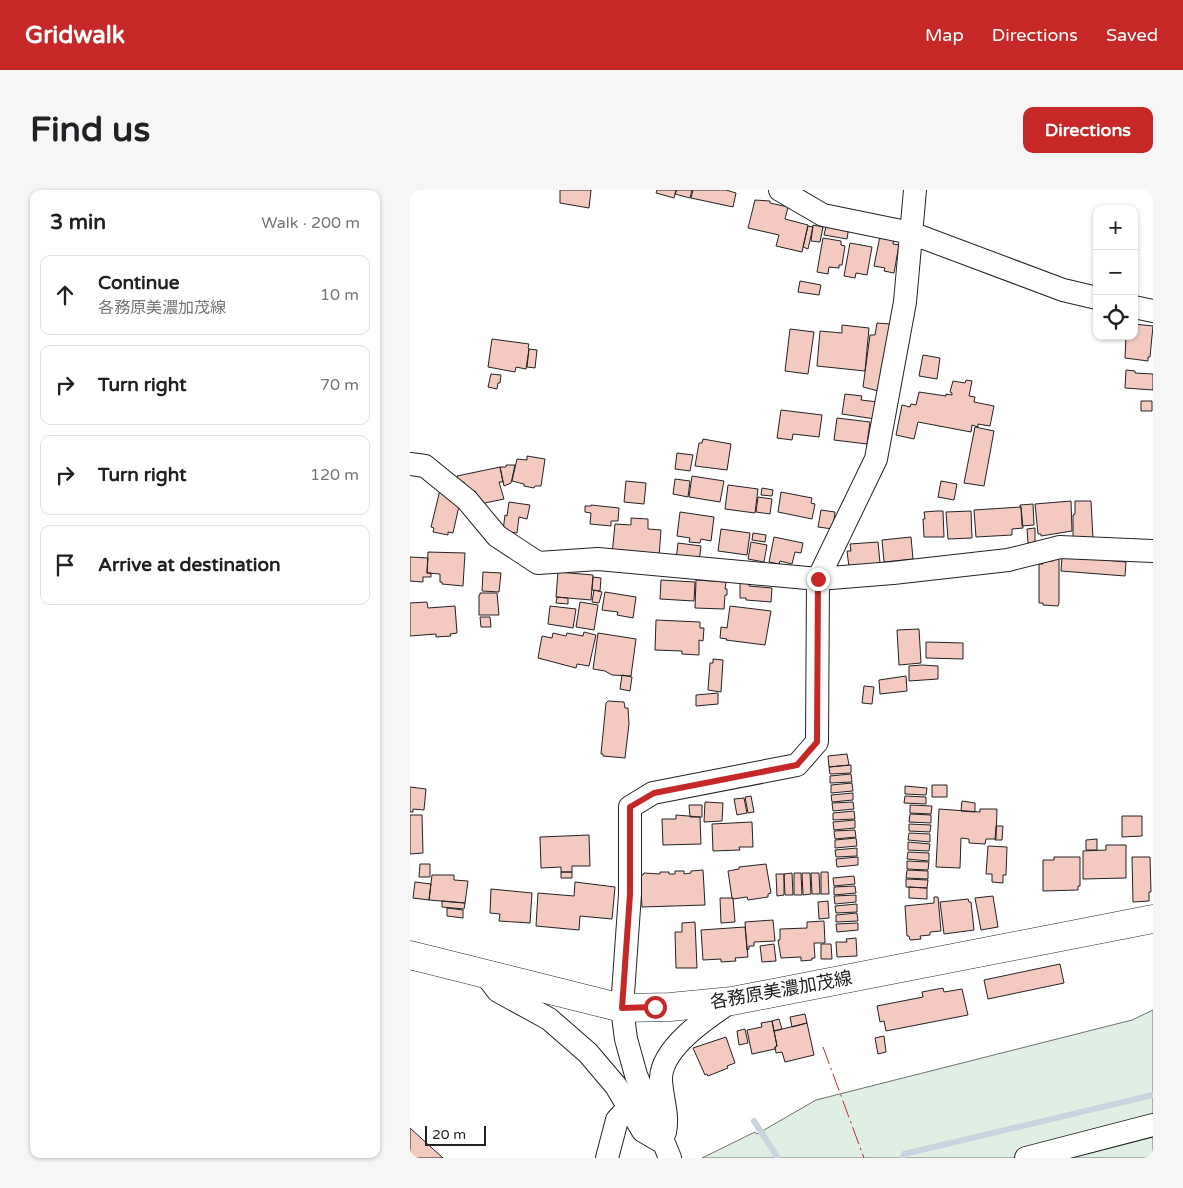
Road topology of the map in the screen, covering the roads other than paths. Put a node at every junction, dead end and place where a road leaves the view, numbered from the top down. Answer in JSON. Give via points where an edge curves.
{"nodes":[{"id":1,"x":780,"y":190,"type":"edge"},
{"id":2,"x":915,"y":190,"type":"edge"},
{"id":3,"x":911,"y":233,"type":"junction"},
{"id":4,"x":1093,"y":297,"type":"edge"},
{"id":5,"x":1138,"y":307,"type":"edge"},
{"id":6,"x":1153,"y":311,"type":"edge"},
{"id":7,"x":410,"y":464,"type":"edge"},
{"id":8,"x":1153,"y":551,"type":"edge"},
{"id":9,"x":818,"y":579,"type":"junction"},
{"id":10,"x":1153,"y":919,"type":"edge"},
{"id":11,"x":410,"y":955,"type":"edge"},
{"id":12,"x":485,"y":974,"type":"junction"},
{"id":13,"x":732,"y":1001,"type":"junction"},
{"id":14,"x":622,"y":1008,"type":"junction"},
{"id":15,"x":629,"y":1107,"type":"junction"},
{"id":16,"x":1153,"y":1125,"type":"edge"},
{"id":17,"x":667,"y":1150,"type":"edge"},
{"id":18,"x":607,"y":1158,"type":"edge"},
{"id":19,"x":1026,"y":1158,"type":"edge"}],
"edges":[{"from":1,"to":3,"type":"street","via":[[823,216]]},
{"from":2,"to":3,"type":"street"},
{"from":3,"to":4,"type":"street","via":[[1063,290]]},
{"from":3,"to":9,"type":"street","via":[[905,302],[876,459]]},
{"from":5,"to":6,"type":"street"},
{"from":7,"to":9,"type":"street","via":[[425,466],[467,500],[497,536],[538,563],[598,559]]},
{"from":8,"to":9,"type":"street","via":[[1060,547],[1008,560]]},
{"from":9,"to":14,"type":"street","via":[[817,742],[797,765],[654,793],[630,807],[630,894]]},
{"from":10,"to":13,"type":"main road","name":"各務原美濃加茂線"},
{"from":11,"to":12,"type":"main road","name":"各務原美濃加茂線"},
{"from":12,"to":14,"type":"main road","name":"各務原美濃加茂線"},
{"from":12,"to":15,"type":"street","via":[[498,991],[549,1019],[588,1053]]},
{"from":13,"to":14,"type":"main road","name":"各務原美濃加茂線"},
{"from":13,"to":17,"type":"street","via":[[675,1047],[664,1063],[661,1077]]},
{"from":14,"to":17,"type":"street","via":[[636,1075]]},
{"from":15,"to":17,"type":"street","via":[[643,1131]]},
{"from":15,"to":18,"type":"street","via":[[617,1120]]},
{"from":16,"to":19,"type":"street"}]}
